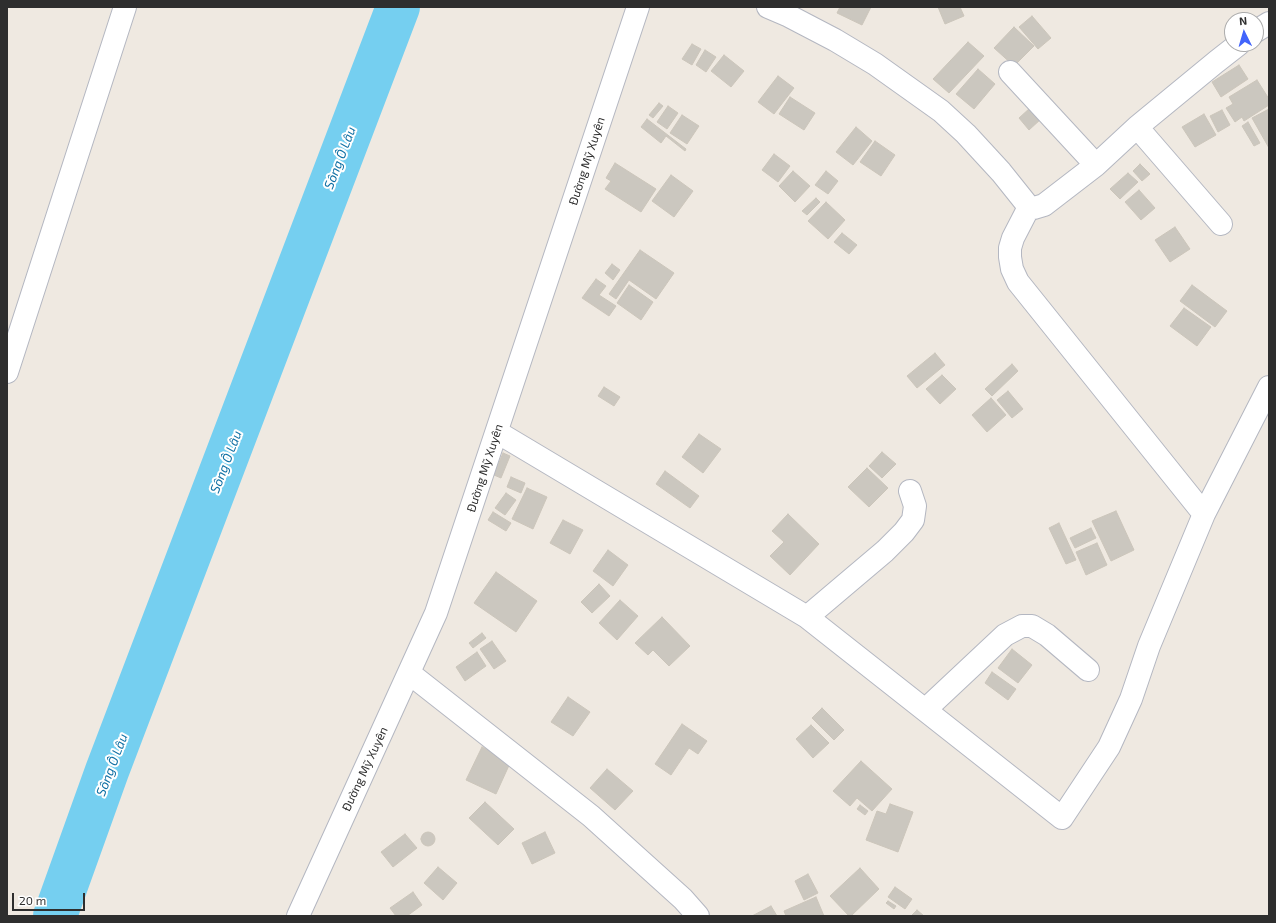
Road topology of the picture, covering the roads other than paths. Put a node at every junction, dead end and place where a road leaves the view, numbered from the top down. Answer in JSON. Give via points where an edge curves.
{"nodes":[{"id":1,"x":125,"y":7,"type":"edge"},
{"id":2,"x":638,"y":7,"type":"edge"},
{"id":3,"x":768,"y":7,"type":"edge"},
{"id":4,"x":1229,"y":52,"type":"edge"},
{"id":5,"x":1010,"y":72,"type":"dead end"},
{"id":6,"x":1137,"y":127,"type":"junction"},
{"id":7,"x":1096,"y":165,"type":"junction"},
{"id":8,"x":1029,"y":207,"type":"junction"},
{"id":9,"x":1221,"y":224,"type":"dead end"},
{"id":10,"x":7,"y":372,"type":"edge"},
{"id":11,"x":1269,"y":387,"type":"edge"},
{"id":12,"x":496,"y":432,"type":"junction"},
{"id":13,"x":910,"y":491,"type":"dead end"},
{"id":14,"x":1204,"y":514,"type":"junction"},
{"id":15,"x":807,"y":618,"type":"junction"},
{"id":16,"x":1088,"y":670,"type":"dead end"},
{"id":17,"x":409,"y":672,"type":"junction"},
{"id":18,"x":925,"y":710,"type":"junction"},
{"id":19,"x":298,"y":916,"type":"edge"},
{"id":20,"x":698,"y":916,"type":"edge"}],
"edges":[{"from":1,"to":10,"type":"street"},
{"from":2,"to":12,"type":"street","name":"Đường Mỹ Xuyên"},
{"from":3,"to":8,"type":"street","via":[[835,40],[875,64],[941,111],[1001,172]]},
{"from":4,"to":6,"type":"street"},
{"from":5,"to":7,"type":"street"},
{"from":6,"to":7,"type":"street"},
{"from":6,"to":9,"type":"street"},
{"from":7,"to":8,"type":"street","via":[[1044,205]]},
{"from":8,"to":14,"type":"street","via":[[1010,248],[1012,269],[1018,282]]},
{"from":11,"to":14,"type":"street"},
{"from":12,"to":15,"type":"street"},
{"from":12,"to":17,"type":"street","name":"Đường Mỹ Xuyên","via":[[436,613]]},
{"from":13,"to":15,"type":"street","via":[[915,506],[912,520],[904,532]]},
{"from":14,"to":18,"type":"street","via":[[1149,646],[1131,699],[1109,747],[1062,818]]},
{"from":15,"to":18,"type":"street"},
{"from":16,"to":18,"type":"street","via":[[1047,635],[1032,626],[1022,626],[1005,635]]},
{"from":17,"to":19,"type":"street","name":"Đường Mỹ Xuyên"},
{"from":17,"to":20,"type":"street","via":[[591,816],[683,899]]}]}
